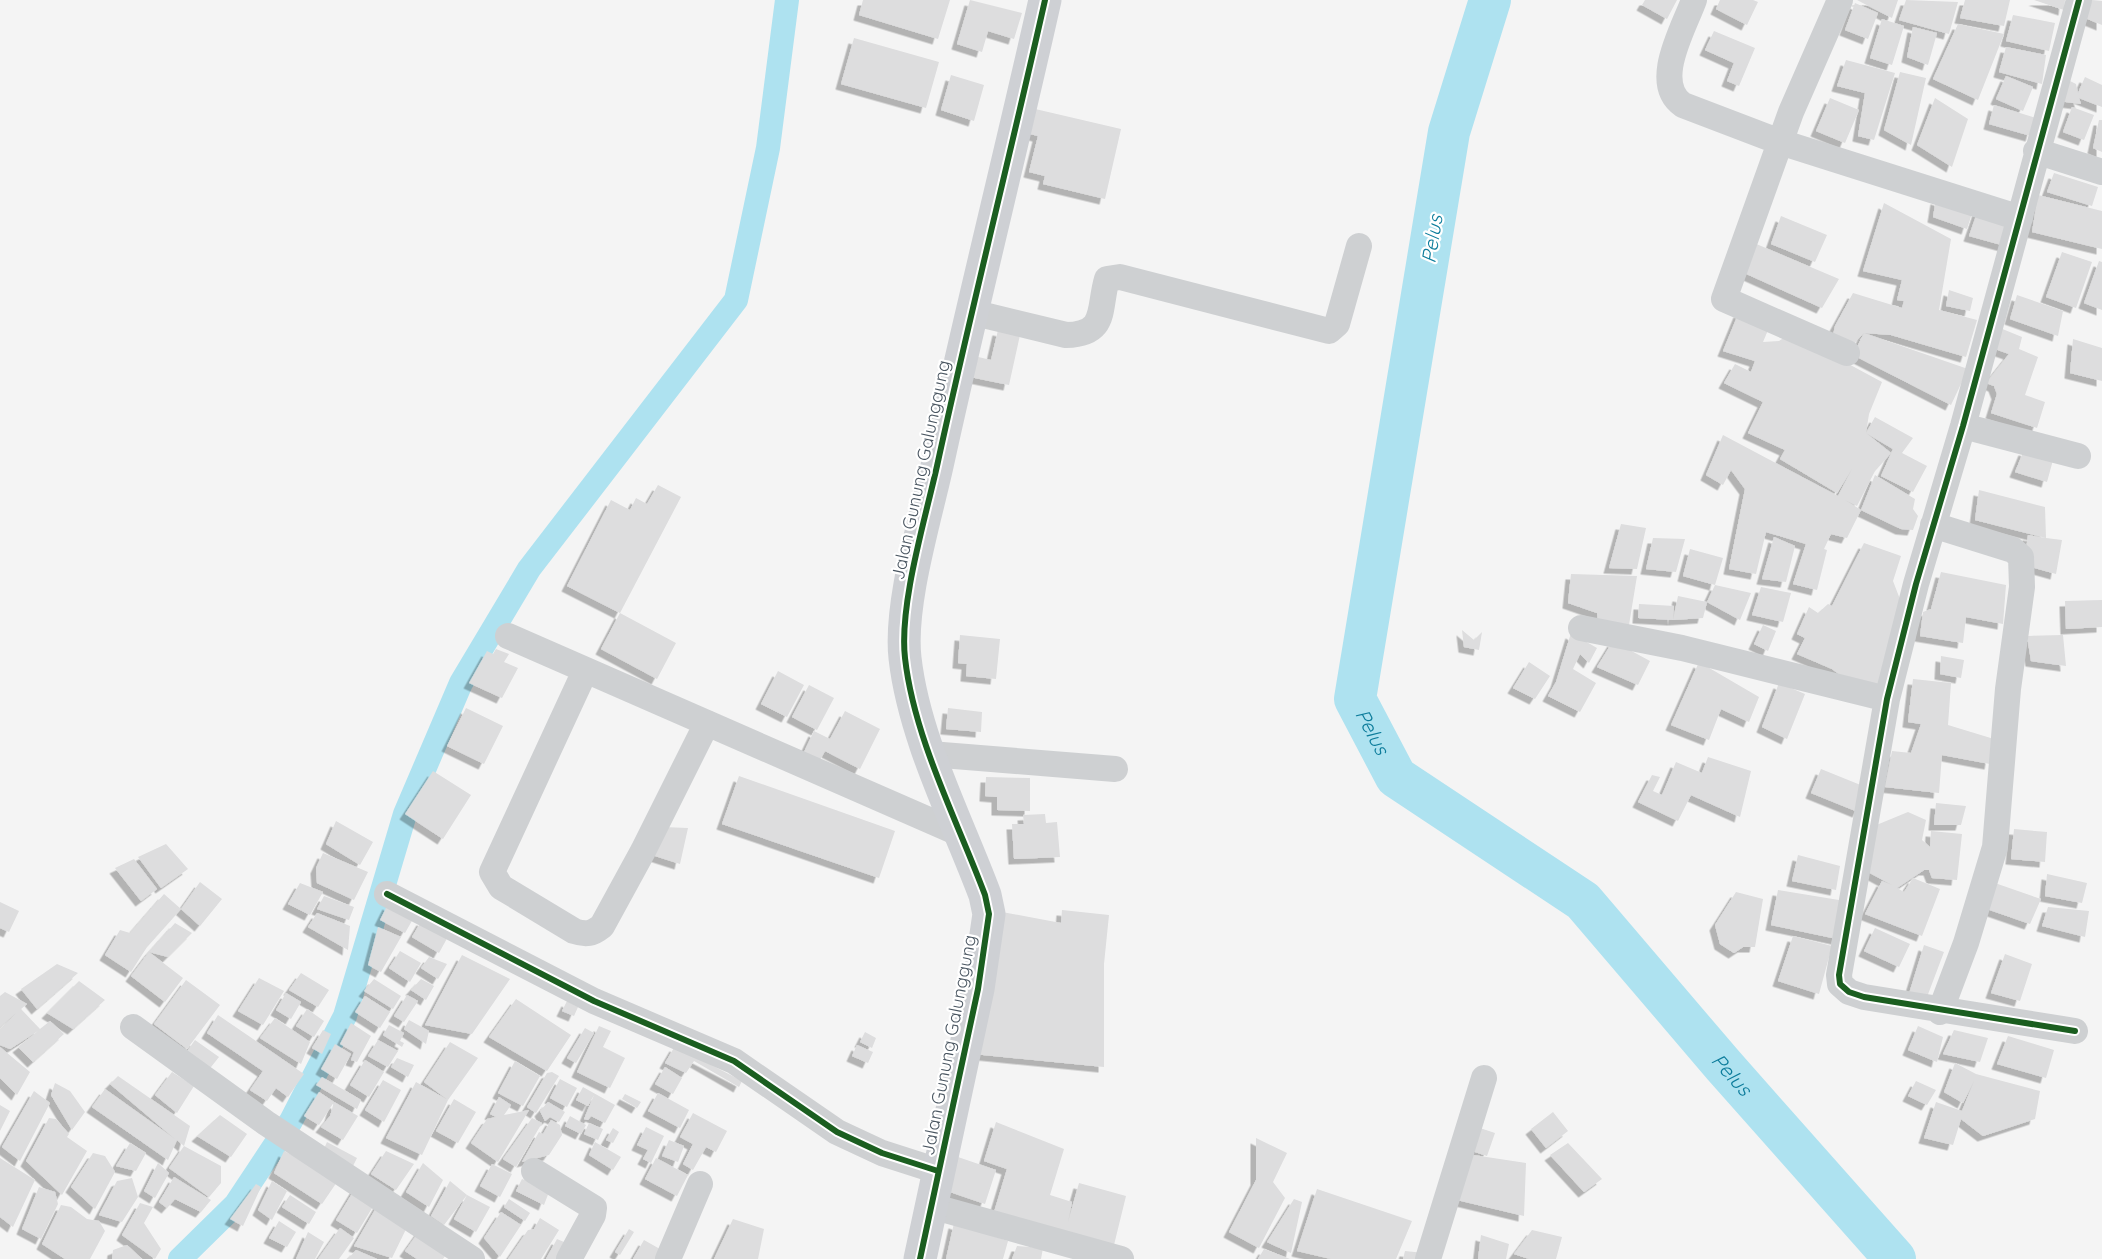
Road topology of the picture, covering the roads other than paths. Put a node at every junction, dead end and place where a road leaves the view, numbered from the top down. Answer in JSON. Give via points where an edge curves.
{"nodes":[{"id":1,"x":1045,"y":0,"type":"edge"},
{"id":2,"x":1694,"y":0,"type":"edge"},
{"id":3,"x":1840,"y":0,"type":"edge"},
{"id":4,"x":2079,"y":0,"type":"edge"},
{"id":5,"x":1780,"y":142,"type":"junction"},
{"id":6,"x":2036,"y":151,"type":"junction"},
{"id":7,"x":2102,"y":172,"type":"edge"},
{"id":8,"x":2020,"y":218,"type":"junction"},
{"id":9,"x":1359,"y":246,"type":"dead end"},
{"id":10,"x":972,"y":312,"type":"junction"},
{"id":11,"x":1847,"y":352,"type":"dead end"},
{"id":12,"x":1963,"y":426,"type":"junction"},
{"id":13,"x":2078,"y":456,"type":"dead end"},
{"id":14,"x":1933,"y":525,"type":"junction"},
{"id":15,"x":1581,"y":628,"type":"dead end"},
{"id":16,"x":508,"y":636,"type":"dead end"},
{"id":17,"x":585,"y":670,"type":"junction"},
{"id":18,"x":1887,"y":699,"type":"junction"},
{"id":19,"x":707,"y":723,"type":"junction"},
{"id":20,"x":930,"y":754,"type":"junction"},
{"id":21,"x":1115,"y":769,"type":"dead end"},
{"id":22,"x":963,"y":835,"type":"junction"},
{"id":23,"x":387,"y":894,"type":"dead end"},
{"id":24,"x":1940,"y":1011,"type":"junction"},
{"id":25,"x":133,"y":1027,"type":"dead end"},
{"id":26,"x":2075,"y":1031,"type":"dead end"},
{"id":27,"x":1484,"y":1078,"type":"dead end"},
{"id":28,"x":534,"y":1171,"type":"dead end"},
{"id":29,"x":938,"y":1171,"type":"junction"},
{"id":30,"x":700,"y":1184,"type":"dead end"},
{"id":31,"x":931,"y":1206,"type":"junction"},
{"id":32,"x":472,"y":1259,"type":"edge"},
{"id":33,"x":569,"y":1259,"type":"edge"},
{"id":34,"x":668,"y":1259,"type":"edge"},
{"id":35,"x":920,"y":1259,"type":"edge"},
{"id":36,"x":1121,"y":1259,"type":"edge"},
{"id":37,"x":1428,"y":1259,"type":"edge"}],
"edges":[{"from":1,"to":10,"type":"street","name":"Jalan Gunung Galunggung"},
{"from":2,"to":5,"type":"street","via":[[1670,67],[1674,99]]},
{"from":3,"to":5,"type":"street"},
{"from":4,"to":6,"type":"street"},
{"from":5,"to":8,"type":"street"},
{"from":5,"to":11,"type":"street","via":[[1724,299]]},
{"from":6,"to":7,"type":"street"},
{"from":6,"to":8,"type":"street"},
{"from":8,"to":12,"type":"street"},
{"from":9,"to":10,"type":"street","via":[[1337,324],[1329,331],[1120,277],[1107,279],[1100,318],[1093,329],[1079,335]]},
{"from":10,"to":20,"type":"street","name":"Jalan Gunung Galunggung","via":[[906,615],[905,658]]},
{"from":12,"to":13,"type":"street"},
{"from":12,"to":14,"type":"street"},
{"from":14,"to":18,"type":"street"},
{"from":14,"to":24,"type":"street","via":[[2013,550],[2021,557],[2022,576],[1995,847],[1966,944]]},
{"from":15,"to":18,"type":"street","via":[[1682,648]]},
{"from":16,"to":17,"type":"street"},
{"from":17,"to":19,"type":"street"},
{"from":17,"to":19,"type":"street","via":[[492,872],[501,887],[574,932],[585,935],[602,926]]},
{"from":18,"to":24,"type":"street","via":[[1840,984],[1864,997]]},
{"from":19,"to":22,"type":"street"},
{"from":20,"to":21,"type":"street"},
{"from":20,"to":22,"type":"street","name":"Jalan Gunung Galunggung"},
{"from":22,"to":29,"type":"street","name":"Jalan Gunung Galunggung","via":[[988,914],[978,989]]},
{"from":23,"to":29,"type":"street","via":[[594,1001],[734,1061],[821,1122],[859,1143]]},
{"from":24,"to":26,"type":"street"},
{"from":25,"to":32,"type":"street","via":[[266,1123]]},
{"from":27,"to":37,"type":"street"},
{"from":28,"to":33,"type":"street","via":[[594,1208]]},
{"from":29,"to":31,"type":"street","name":"Jalan Gunung Galunggung"},
{"from":30,"to":34,"type":"street"},
{"from":31,"to":35,"type":"street","name":"Jalan Gunung Galunggung"},
{"from":31,"to":36,"type":"street"}]}
